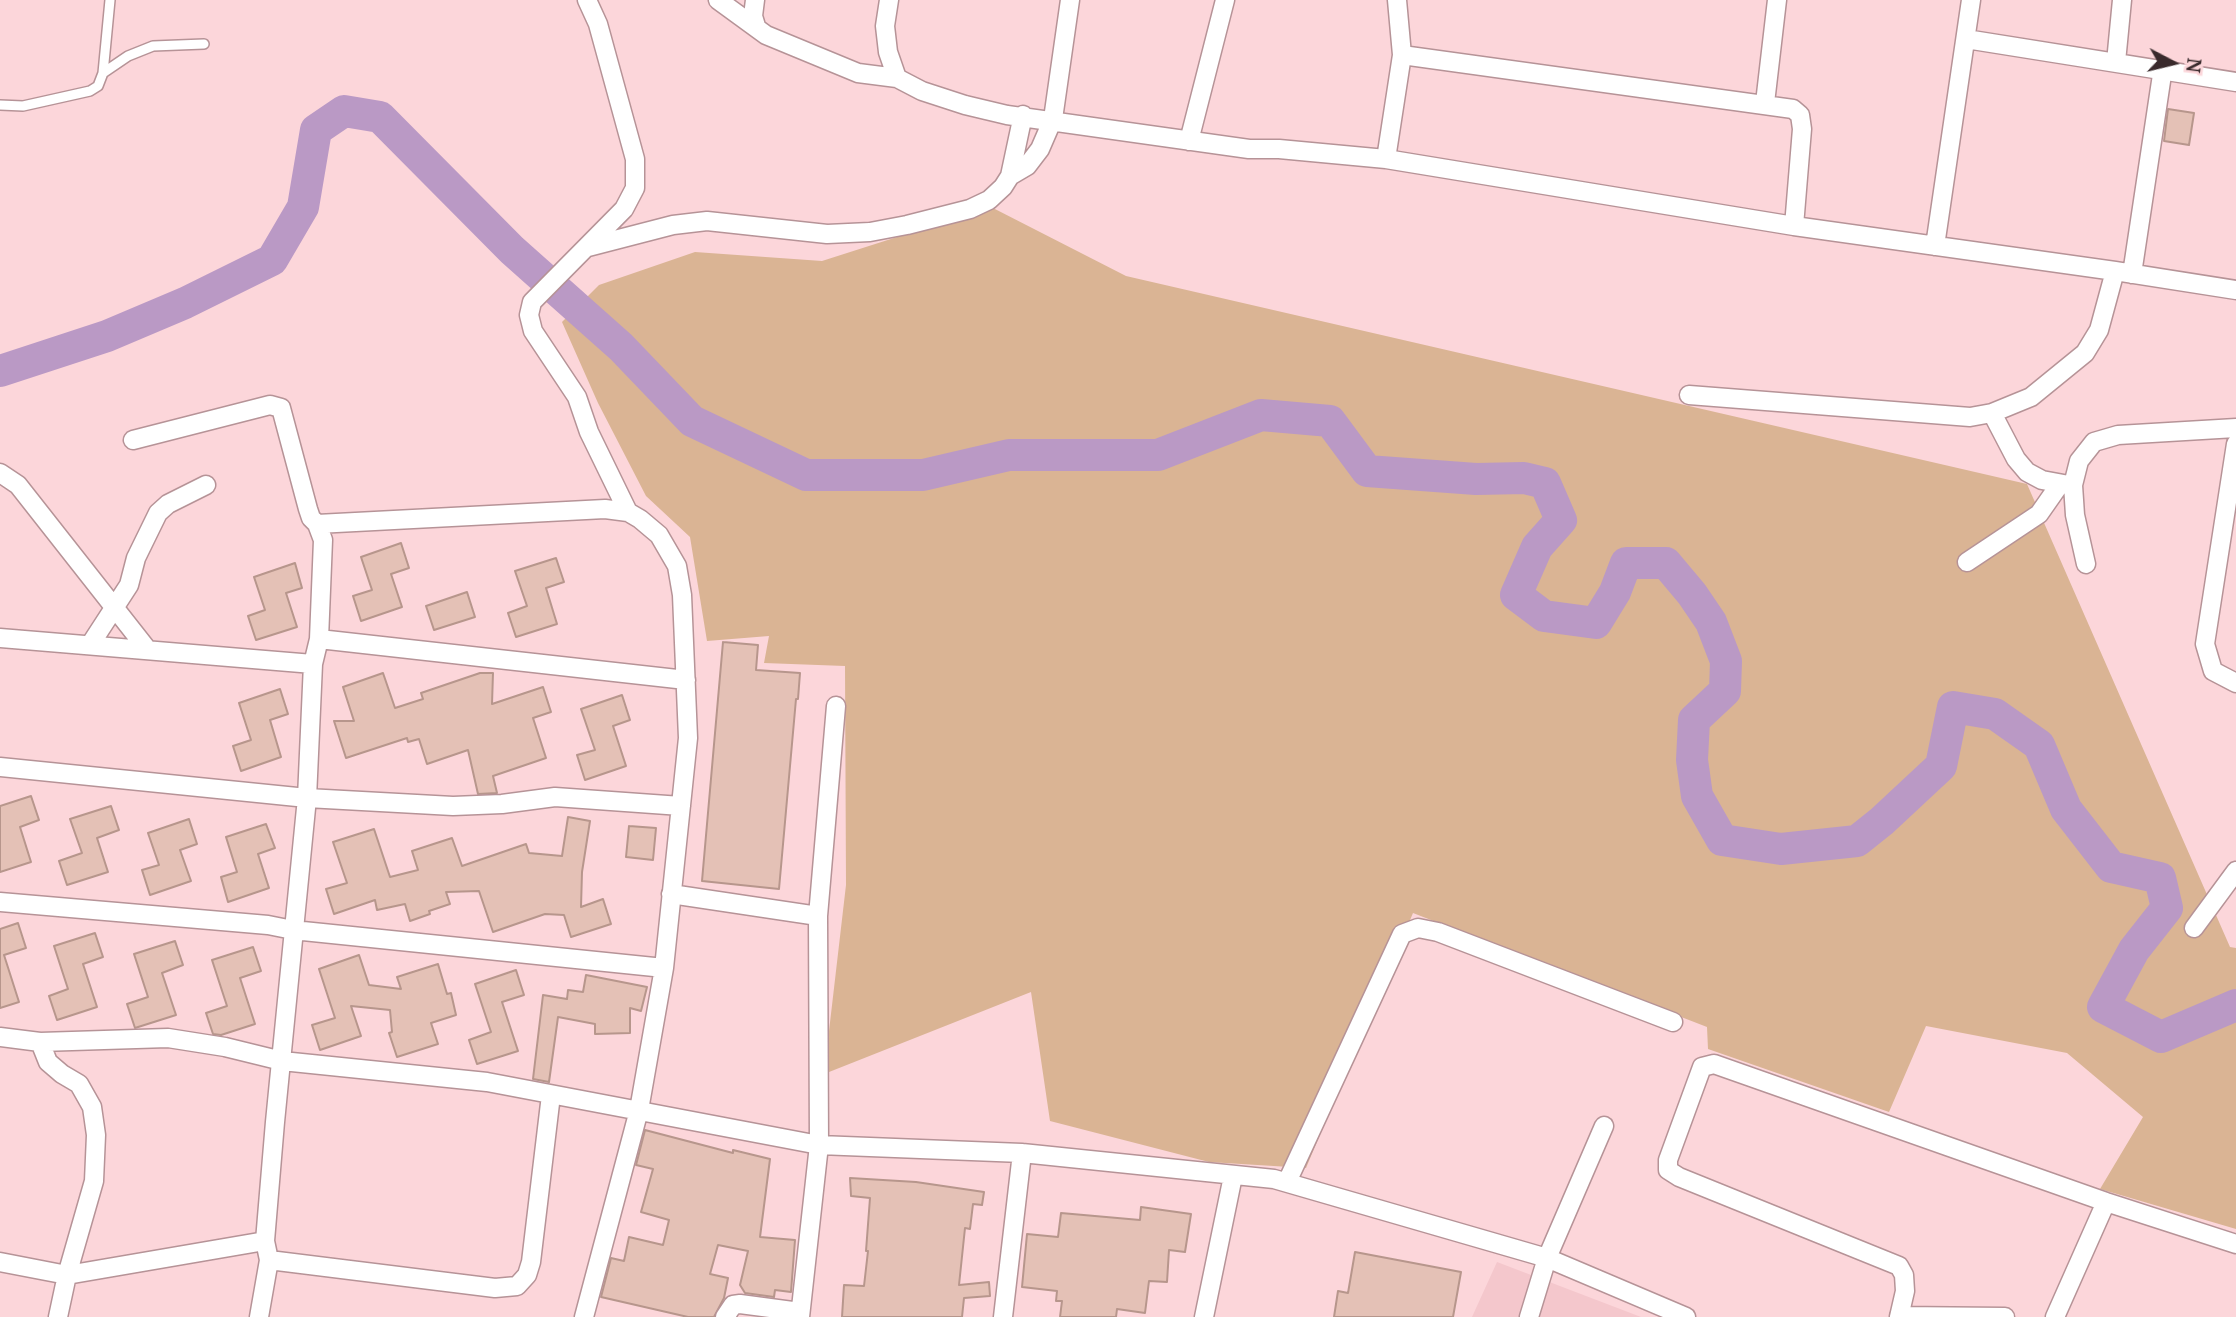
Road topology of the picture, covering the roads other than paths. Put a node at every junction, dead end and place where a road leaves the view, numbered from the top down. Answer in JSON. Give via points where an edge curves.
{"nodes":[{"id":1,"x":110,"y":0,"type":"edge"},
{"id":2,"x":587,"y":0,"type":"edge"},
{"id":3,"x":718,"y":0,"type":"edge"},
{"id":4,"x":755,"y":0,"type":"edge"},
{"id":5,"x":889,"y":0,"type":"edge"},
{"id":6,"x":1070,"y":0,"type":"edge"},
{"id":7,"x":1225,"y":0,"type":"edge"},
{"id":8,"x":1397,"y":0,"type":"edge"},
{"id":9,"x":1777,"y":0,"type":"edge"},
{"id":10,"x":1971,"y":0,"type":"edge"},
{"id":11,"x":2122,"y":0,"type":"edge"},
{"id":12,"x":756,"y":26,"type":"junction"},
{"id":13,"x":1966,"y":39,"type":"junction"},
{"id":14,"x":204,"y":44,"type":"dead end"},
{"id":15,"x":1402,"y":55,"type":"junction"},
{"id":16,"x":2116,"y":62,"type":"junction"},
{"id":17,"x":2163,"y":68,"type":"junction"},
{"id":18,"x":103,"y":73,"type":"junction"},
{"id":19,"x":897,"y":78,"type":"junction"},
{"id":20,"x":2236,"y":82,"type":"edge"},
{"id":21,"x":1765,"y":103,"type":"junction"},
{"id":22,"x":0,"y":105,"type":"edge"},
{"id":23,"x":1023,"y":115,"type":"junction"},
{"id":24,"x":1053,"y":119,"type":"junction"},
{"id":25,"x":1189,"y":141,"type":"junction"},
{"id":26,"x":1386,"y":159,"type":"junction"},
{"id":27,"x":1010,"y":176,"type":"junction"},
{"id":28,"x":1794,"y":226,"type":"junction"},
{"id":29,"x":1935,"y":246,"type":"junction"},
{"id":30,"x":588,"y":247,"type":"junction"},
{"id":31,"x":2124,"y":272,"type":"junction"},
{"id":32,"x":2236,"y":290,"type":"edge"},
{"id":33,"x":1689,"y":395,"type":"dead end"},
{"id":34,"x":1992,"y":413,"type":"junction"},
{"id":35,"x":2236,"y":428,"type":"edge"},
{"id":36,"x":133,"y":440,"type":"dead end"},
{"id":37,"x":2236,"y":444,"type":"edge"},
{"id":38,"x":0,"y":473,"type":"edge"},
{"id":39,"x":2233,"y":475,"type":"edge"},
{"id":40,"x":206,"y":485,"type":"dead end"},
{"id":41,"x":2066,"y":485,"type":"junction"},
{"id":42,"x":628,"y":512,"type":"junction"},
{"id":43,"x":317,"y":524,"type":"junction"},
{"id":44,"x":1967,"y":562,"type":"dead end"},
{"id":45,"x":2086,"y":564,"type":"dead end"},
{"id":46,"x":116,"y":608,"type":"junction"},
{"id":47,"x":0,"y":638,"type":"edge"},
{"id":48,"x":318,"y":639,"type":"junction"},
{"id":49,"x":90,"y":645,"type":"junction"},
{"id":50,"x":147,"y":649,"type":"junction"},
{"id":51,"x":313,"y":664,"type":"junction"},
{"id":52,"x":685,"y":680,"type":"junction"},
{"id":53,"x":2236,"y":683,"type":"edge"},
{"id":54,"x":836,"y":706,"type":"dead end"},
{"id":55,"x":0,"y":766,"type":"edge"},
{"id":56,"x":307,"y":798,"type":"junction"},
{"id":57,"x":681,"y":806,"type":"junction"},
{"id":58,"x":2236,"y":871,"type":"edge"},
{"id":59,"x":671,"y":894,"type":"junction"},
{"id":60,"x":0,"y":902,"type":"edge"},
{"id":61,"x":818,"y":916,"type":"junction"},
{"id":62,"x":2194,"y":928,"type":"dead end"},
{"id":63,"x":293,"y":930,"type":"junction"},
{"id":64,"x":664,"y":968,"type":"junction"},
{"id":65,"x":1673,"y":1022,"type":"dead end"},
{"id":66,"x":0,"y":1037,"type":"edge"},
{"id":67,"x":40,"y":1042,"type":"junction"},
{"id":68,"x":282,"y":1061,"type":"junction"},
{"id":69,"x":551,"y":1095,"type":"junction"},
{"id":70,"x":639,"y":1110,"type":"junction"},
{"id":71,"x":1604,"y":1126,"type":"dead end"},
{"id":72,"x":819,"y":1144,"type":"junction"},
{"id":73,"x":1022,"y":1153,"type":"junction"},
{"id":74,"x":1233,"y":1176,"type":"junction"},
{"id":75,"x":1287,"y":1182,"type":"junction"},
{"id":76,"x":2106,"y":1202,"type":"junction"},
{"id":77,"x":265,"y":1241,"type":"junction"},
{"id":78,"x":2236,"y":1244,"type":"edge"},
{"id":79,"x":1547,"y":1258,"type":"junction"},
{"id":80,"x":269,"y":1260,"type":"junction"},
{"id":81,"x":0,"y":1262,"type":"edge"},
{"id":82,"x":67,"y":1275,"type":"junction"},
{"id":83,"x":800,"y":1314,"type":"edge"},
{"id":84,"x":58,"y":1317,"type":"edge"},
{"id":85,"x":259,"y":1317,"type":"edge"},
{"id":86,"x":584,"y":1317,"type":"edge"},
{"id":87,"x":725,"y":1317,"type":"edge"},
{"id":88,"x":1003,"y":1317,"type":"edge"},
{"id":89,"x":1204,"y":1317,"type":"edge"},
{"id":90,"x":1529,"y":1317,"type":"edge"},
{"id":91,"x":1686,"y":1317,"type":"edge"},
{"id":92,"x":1899,"y":1317,"type":"edge"},
{"id":93,"x":2005,"y":1317,"type":"edge"},
{"id":94,"x":2055,"y":1317,"type":"edge"}],
"edges":[{"from":1,"to":18,"type":"lane"},
{"from":2,"to":30,"type":"street","via":[[598,24],[635,159],[635,188],[624,209]]},
{"from":3,"to":12,"type":"street"},
{"from":4,"to":12,"type":"street"},
{"from":5,"to":19,"type":"street","via":[[888,52]]},
{"from":6,"to":24,"type":"street"},
{"from":7,"to":25,"type":"street"},
{"from":8,"to":15,"type":"street"},
{"from":9,"to":21,"type":"street"},
{"from":10,"to":13,"type":"street"},
{"from":11,"to":16,"type":"street"},
{"from":12,"to":19,"type":"street","via":[[766,35],[858,73]]},
{"from":13,"to":16,"type":"street"},
{"from":13,"to":29,"type":"street"},
{"from":14,"to":18,"type":"lane","via":[[153,46]]},
{"from":15,"to":21,"type":"street"},
{"from":15,"to":26,"type":"street"},
{"from":16,"to":17,"type":"street"},
{"from":17,"to":20,"type":"street"},
{"from":17,"to":31,"type":"street"},
{"from":18,"to":22,"type":"lane","via":[[98,86],[90,91],[23,106]]},
{"from":19,"to":23,"type":"street","via":[[965,105]]},
{"from":21,"to":28,"type":"street","via":[[1800,115]]},
{"from":23,"to":24,"type":"street"},
{"from":23,"to":27,"type":"street"},
{"from":24,"to":25,"type":"street"},
{"from":24,"to":27,"type":"street","via":[[1040,149],[1027,166]]},
{"from":25,"to":26,"type":"street"},
{"from":26,"to":28,"type":"street"},
{"from":27,"to":30,"type":"street","via":[[989,200],[970,209],[870,232],[827,234],[706,221]]},
{"from":28,"to":29,"type":"street"},
{"from":29,"to":31,"type":"street"},
{"from":30,"to":42,"type":"street","via":[[532,302],[529,315],[533,331],[577,397]]},
{"from":31,"to":32,"type":"street"},
{"from":31,"to":34,"type":"street","via":[[2085,353],[2031,397]]},
{"from":33,"to":34,"type":"street","via":[[1970,417]]},
{"from":34,"to":41,"type":"street","via":[[2027,472]]},
{"from":35,"to":41,"type":"street","via":[[2118,435],[2094,442]]},
{"from":36,"to":43,"type":"street","via":[[270,405],[281,408],[308,509]]},
{"from":37,"to":39,"type":"street"},
{"from":38,"to":46,"type":"street","via":[[18,485]]},
{"from":39,"to":53,"type":"street","via":[[2205,644],[2213,671]]},
{"from":40,"to":46,"type":"street","via":[[158,513],[136,558],[130,585]]},
{"from":41,"to":44,"type":"street","via":[[2039,514]]},
{"from":41,"to":45,"type":"street"},
{"from":42,"to":43,"type":"street","via":[[605,509]]},
{"from":42,"to":52,"type":"street","via":[[659,535],[677,566]]},
{"from":43,"to":48,"type":"street","via":[[323,540]]},
{"from":46,"to":49,"type":"street"},
{"from":46,"to":50,"type":"street"},
{"from":47,"to":49,"type":"street"},
{"from":48,"to":51,"type":"street"},
{"from":48,"to":52,"type":"street"},
{"from":49,"to":50,"type":"street"},
{"from":50,"to":51,"type":"street"},
{"from":51,"to":56,"type":"street"},
{"from":52,"to":57,"type":"street","via":[[688,738]]},
{"from":54,"to":61,"type":"street"},
{"from":55,"to":56,"type":"street"},
{"from":56,"to":57,"type":"street","via":[[453,806],[555,797]]},
{"from":56,"to":63,"type":"street"},
{"from":57,"to":59,"type":"street"},
{"from":58,"to":62,"type":"street"},
{"from":59,"to":61,"type":"street"},
{"from":59,"to":64,"type":"street"},
{"from":60,"to":63,"type":"street"},
{"from":61,"to":72,"type":"street"},
{"from":63,"to":64,"type":"street"},
{"from":63,"to":68,"type":"street"},
{"from":64,"to":70,"type":"street"},
{"from":65,"to":75,"type":"street","via":[[1438,932],[1418,928],[1402,934]]},
{"from":66,"to":67,"type":"street"},
{"from":67,"to":68,"type":"street","via":[[168,1038]]},
{"from":67,"to":82,"type":"street","via":[[48,1062],[79,1084],[92,1107],[96,1135],[94,1181]]},
{"from":68,"to":69,"type":"street","via":[[487,1082]]},
{"from":68,"to":77,"type":"street"},
{"from":69,"to":70,"type":"street"},
{"from":69,"to":80,"type":"street","via":[[531,1262],[517,1286],[495,1288]]},
{"from":70,"to":72,"type":"street"},
{"from":70,"to":86,"type":"street"},
{"from":71,"to":79,"type":"street"},
{"from":72,"to":73,"type":"street"},
{"from":72,"to":83,"type":"street"},
{"from":73,"to":74,"type":"street"},
{"from":73,"to":88,"type":"street"},
{"from":74,"to":75,"type":"street"},
{"from":74,"to":89,"type":"street"},
{"from":75,"to":79,"type":"street"},
{"from":76,"to":78,"type":"street"},
{"from":76,"to":92,"type":"street","via":[[1714,1064],[1702,1067],[1668,1170],[1899,1266],[1905,1291]]},
{"from":76,"to":94,"type":"street"},
{"from":77,"to":80,"type":"street"},
{"from":77,"to":82,"type":"street"},
{"from":79,"to":90,"type":"street"},
{"from":79,"to":91,"type":"street"},
{"from":80,"to":85,"type":"street"},
{"from":81,"to":82,"type":"street"},
{"from":82,"to":84,"type":"street"},
{"from":83,"to":87,"type":"street","via":[[733,1304]]},
{"from":92,"to":93,"type":"street"}]}
